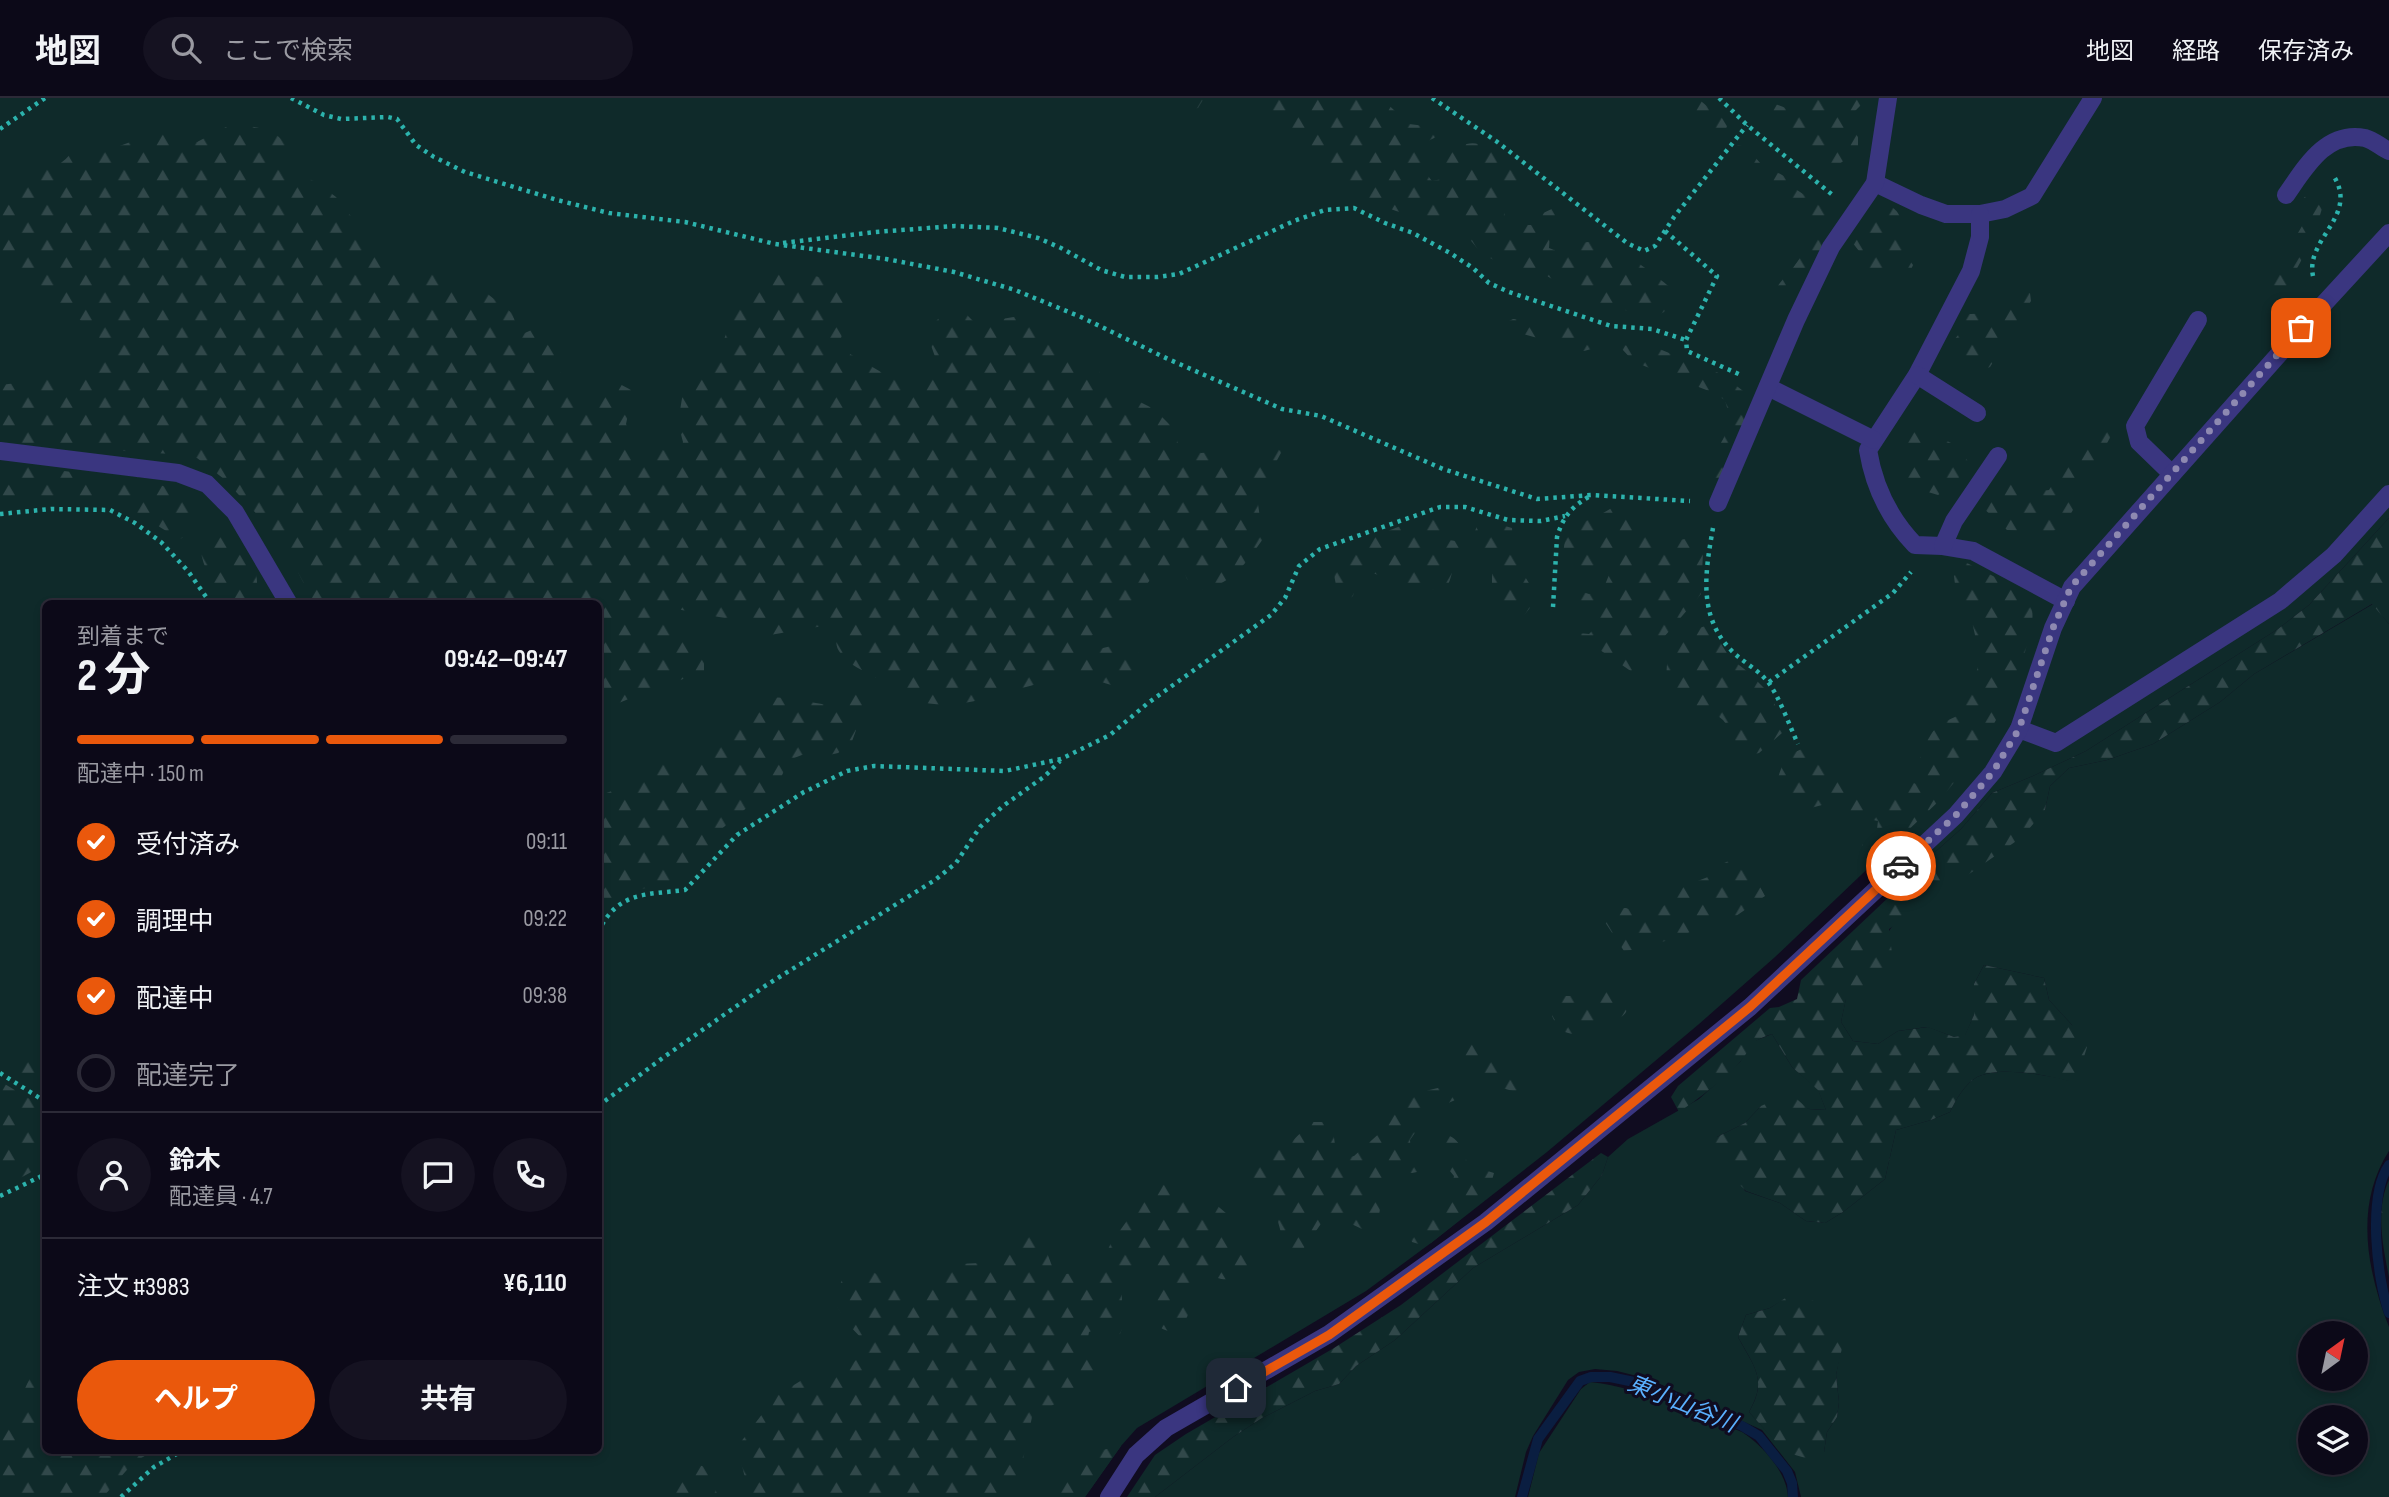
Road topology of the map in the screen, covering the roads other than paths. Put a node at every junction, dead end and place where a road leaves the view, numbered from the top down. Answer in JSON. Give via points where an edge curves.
{"nodes":[{"id":1,"x":1888,"y":98,"type":"edge"},
{"id":2,"x":2073,"y":98,"type":"edge"},
{"id":3,"x":2094,"y":98,"type":"edge"},
{"id":4,"x":2081,"y":118,"type":"junction"},
{"id":5,"x":2389,"y":151,"type":"edge"},
{"id":6,"x":1875,"y":183,"type":"junction"},
{"id":7,"x":2286,"y":195,"type":"dead end"},
{"id":8,"x":1980,"y":214,"type":"junction"},
{"id":9,"x":2389,"y":233,"type":"edge"},
{"id":10,"x":2198,"y":320,"type":"dead end"},
{"id":11,"x":1917,"y":375,"type":"junction"},
{"id":12,"x":1768,"y":387,"type":"junction"},
{"id":13,"x":1977,"y":413,"type":"dead end"},
{"id":14,"x":1874,"y":440,"type":"junction"},
{"id":15,"x":0,"y":451,"type":"edge"},
{"id":16,"x":1998,"y":456,"type":"dead end"},
{"id":17,"x":2172,"y":474,"type":"junction"},
{"id":18,"x":2389,"y":494,"type":"edge"},
{"id":19,"x":1718,"y":503,"type":"road end"},
{"id":20,"x":1943,"y":546,"type":"junction"},
{"id":21,"x":287,"y":600,"type":"edge"},
{"id":22,"x":2066,"y":601,"type":"junction"},
{"id":23,"x":2019,"y":729,"type":"junction"},
{"id":24,"x":1110,"y":1497,"type":"edge"}],
"edges":[{"from":1,"to":6,"type":"street"},
{"from":2,"to":4,"type":"street"},
{"from":3,"to":4,"type":"street"},
{"from":4,"to":8,"type":"street","via":[[2032,196]]},
{"from":5,"to":7,"type":"street","via":[[2366,139],[2345,137],[2310,160]]},
{"from":6,"to":8,"type":"street","via":[[1946,214]]},
{"from":6,"to":12,"type":"street","via":[[1831,247]]},
{"from":8,"to":11,"type":"street","via":[[1980,237],[1971,271]]},
{"from":9,"to":17,"type":"street"},
{"from":10,"to":17,"type":"street","via":[[2135,426],[2139,442]]},
{"from":11,"to":13,"type":"street"},
{"from":11,"to":14,"type":"street"},
{"from":12,"to":14,"type":"street"},
{"from":12,"to":19,"type":"street"},
{"from":14,"to":20,"type":"street","via":[[1868,450],[1872,473],[1898,528],[1915,545]]},
{"from":15,"to":21,"type":"street","via":[[178,473],[207,484],[235,512]]},
{"from":16,"to":20,"type":"street"},
{"from":17,"to":22,"type":"street","via":[[2071,587]]},
{"from":18,"to":23,"type":"street","via":[[2334,555],[2280,601],[2056,743]]},
{"from":20,"to":22,"type":"street","via":[[1973,551]]},
{"from":22,"to":23,"type":"street"},
{"from":23,"to":24,"type":"street","via":[[1993,772],[1956,815],[1750,1007],[1486,1222],[1329,1335],[1166,1428],[1136,1455]]}]}
